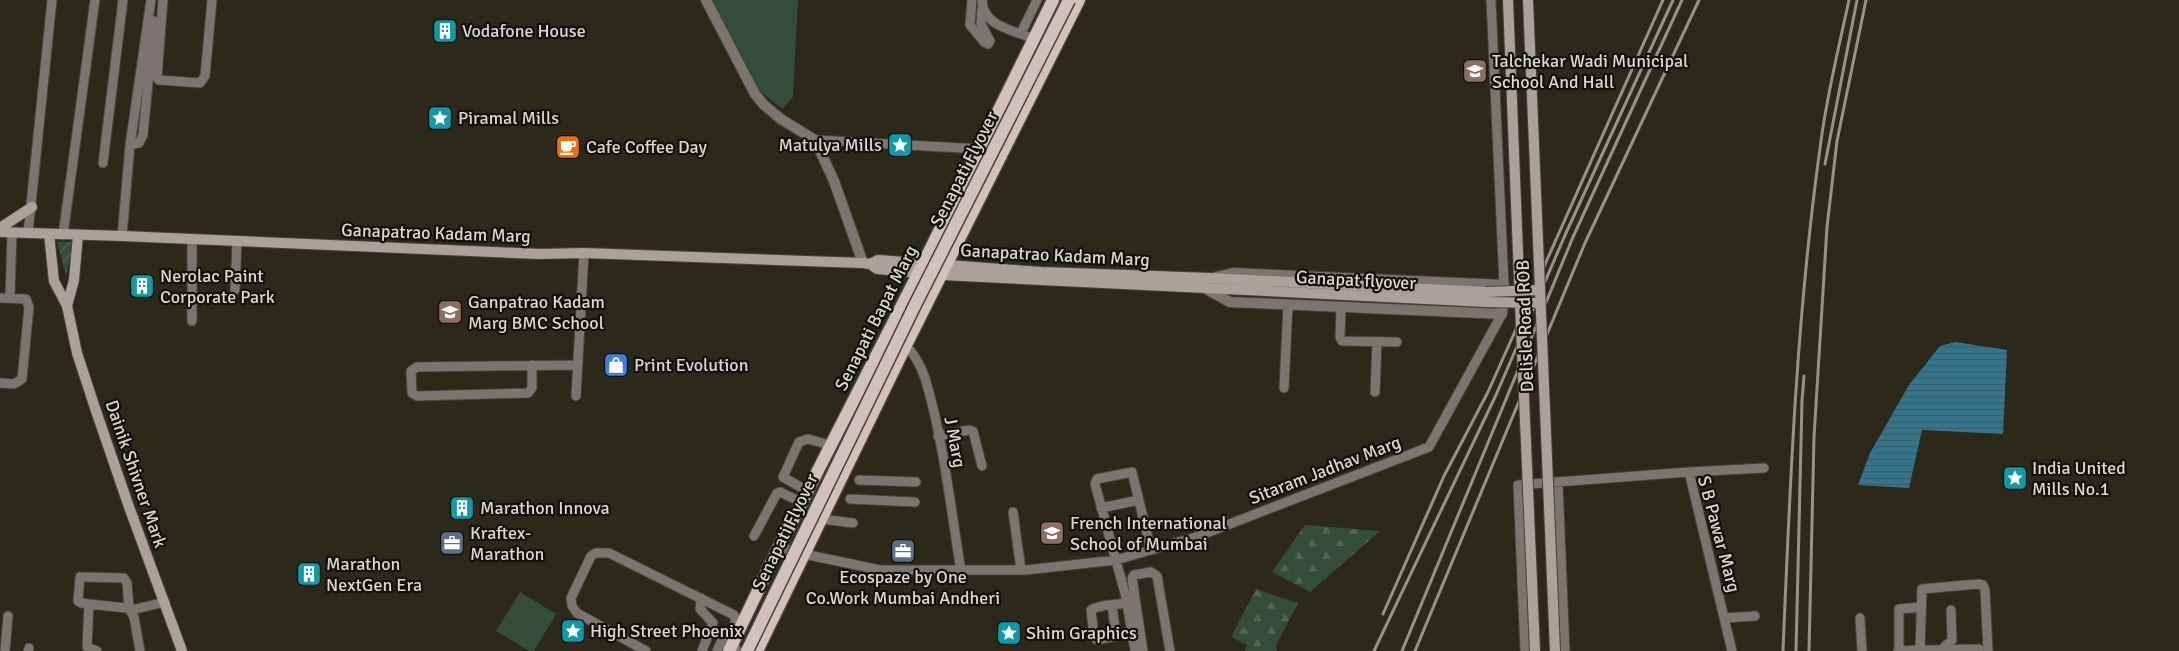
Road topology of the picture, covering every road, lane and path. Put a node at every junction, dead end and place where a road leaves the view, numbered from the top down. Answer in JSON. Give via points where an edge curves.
{"nodes":[{"id":1,"x":52,"y":0,"type":"edge"},
{"id":2,"x":95,"y":0,"type":"edge"},
{"id":3,"x":123,"y":0,"type":"edge"},
{"id":4,"x":151,"y":0,"type":"edge"},
{"id":5,"x":156,"y":0,"type":"edge"},
{"id":6,"x":164,"y":0,"type":"edge"},
{"id":7,"x":212,"y":0,"type":"edge"},
{"id":8,"x":706,"y":0,"type":"edge"},
{"id":9,"x":972,"y":0,"type":"edge"},
{"id":10,"x":1037,"y":0,"type":"edge"},
{"id":11,"x":1053,"y":0,"type":"edge"},
{"id":12,"x":1060,"y":0,"type":"edge"},
{"id":13,"x":1069,"y":0,"type":"edge"},
{"id":14,"x":1079,"y":0,"type":"edge"},
{"id":15,"x":1491,"y":0,"type":"edge"},
{"id":16,"x":1508,"y":0,"type":"edge"},
{"id":17,"x":1528,"y":0,"type":"edge"},
{"id":18,"x":982,"y":4,"type":"edge"},
{"id":19,"x":1021,"y":34,"type":"junction"},
{"id":20,"x":1034,"y":39,"type":"junction"},
{"id":21,"x":815,"y":140,"type":"junction"},
{"id":22,"x":130,"y":145,"type":"junction"},
{"id":23,"x":980,"y":149,"type":"junction"},
{"id":24,"x":999,"y":158,"type":"junction"},
{"id":25,"x":103,"y":163,"type":"dead end"},
{"id":26,"x":32,"y":207,"type":"junction"},
{"id":27,"x":0,"y":228,"type":"edge"},
{"id":28,"x":0,"y":232,"type":"edge"},
{"id":29,"x":12,"y":233,"type":"junction"},
{"id":30,"x":28,"y":234,"type":"junction"},
{"id":31,"x":49,"y":234,"type":"junction"},
{"id":32,"x":63,"y":235,"type":"junction"},
{"id":33,"x":78,"y":235,"type":"junction"},
{"id":34,"x":122,"y":236,"type":"junction"},
{"id":35,"x":192,"y":239,"type":"junction"},
{"id":36,"x":237,"y":242,"type":"junction"},
{"id":37,"x":584,"y":253,"type":"junction"},
{"id":38,"x":867,"y":264,"type":"junction"},
{"id":39,"x":921,"y":268,"type":"junction"},
{"id":40,"x":945,"y":270,"type":"junction"},
{"id":41,"x":1041,"y":277,"type":"junction"},
{"id":42,"x":1197,"y":278,"type":"junction"},
{"id":43,"x":1210,"y":278,"type":"junction"},
{"id":44,"x":1224,"y":285,"type":"junction"},
{"id":45,"x":1504,"y":285,"type":"junction"},
{"id":46,"x":1202,"y":289,"type":"junction"},
{"id":47,"x":235,"y":290,"type":"dead end"},
{"id":48,"x":1540,"y":290,"type":"junction"},
{"id":49,"x":1520,"y":291,"type":"junction"},
{"id":50,"x":10,"y":297,"type":"junction"},
{"id":51,"x":1486,"y":297,"type":"junction"},
{"id":52,"x":0,"y":298,"type":"edge"},
{"id":53,"x":1540,"y":302,"type":"junction"},
{"id":54,"x":1520,"y":304,"type":"junction"},
{"id":55,"x":1288,"y":305,"type":"junction"},
{"id":56,"x":67,"y":306,"type":"junction"},
{"id":57,"x":1341,"y":307,"type":"junction"},
{"id":58,"x":1502,"y":314,"type":"junction"},
{"id":59,"x":192,"y":321,"type":"dead end"},
{"id":60,"x":886,"y":334,"type":"junction"},
{"id":61,"x":1377,"y":342,"type":"junction"},
{"id":62,"x":1397,"y":342,"type":"dead end"},
{"id":63,"x":906,"y":345,"type":"junction"},
{"id":64,"x":532,"y":365,"type":"junction"},
{"id":65,"x":577,"y":365,"type":"junction"},
{"id":66,"x":0,"y":383,"type":"edge"},
{"id":67,"x":1284,"y":388,"type":"dead end"},
{"id":68,"x":1375,"y":392,"type":"dead end"},
{"id":69,"x":576,"y":396,"type":"dead end"},
{"id":70,"x":938,"y":436,"type":"junction"},
{"id":71,"x":830,"y":444,"type":"junction"},
{"id":72,"x":982,"y":466,"type":"dead end"},
{"id":73,"x":1764,"y":468,"type":"dead end"},
{"id":74,"x":1689,"y":472,"type":"junction"},
{"id":75,"x":859,"y":480,"type":"dead end"},
{"id":76,"x":916,"y":482,"type":"dead end"},
{"id":77,"x":1558,"y":483,"type":"junction"},
{"id":78,"x":802,"y":493,"type":"junction"},
{"id":79,"x":850,"y":499,"type":"dead end"},
{"id":80,"x":1139,"y":500,"type":"junction"},
{"id":81,"x":915,"y":502,"type":"dead end"},
{"id":82,"x":1101,"y":508,"type":"junction"},
{"id":83,"x":1013,"y":512,"type":"dead end"},
{"id":84,"x":821,"y":519,"type":"junction"},
{"id":85,"x":853,"y":523,"type":"dead end"},
{"id":86,"x":754,"y":536,"type":"dead end"},
{"id":87,"x":779,"y":547,"type":"junction"},
{"id":88,"x":1151,"y":550,"type":"junction"},
{"id":89,"x":804,"y":554,"type":"junction"},
{"id":90,"x":1116,"y":560,"type":"junction"},
{"id":91,"x":1024,"y":570,"type":"junction"},
{"id":92,"x":961,"y":571,"type":"junction"},
{"id":93,"x":701,"y":598,"type":"junction"},
{"id":94,"x":1129,"y":599,"type":"junction"},
{"id":95,"x":165,"y":602,"type":"junction"},
{"id":96,"x":89,"y":604,"type":"junction"},
{"id":97,"x":1112,"y":605,"type":"dead end"},
{"id":98,"x":1921,"y":607,"type":"junction"},
{"id":99,"x":129,"y":608,"type":"junction"},
{"id":100,"x":1951,"y":610,"type":"dead end"},
{"id":101,"x":8,"y":616,"type":"dead end"},
{"id":102,"x":1755,"y":616,"type":"dead end"},
{"id":103,"x":1724,"y":618,"type":"junction"},
{"id":104,"x":1860,"y":618,"type":"dead end"},
{"id":105,"x":732,"y":648,"type":"edge"},
{"id":106,"x":1942,"y":649,"type":"junction"},
{"id":107,"x":1920,"y":650,"type":"edge"},
{"id":108,"x":1984,"y":650,"type":"edge"},
{"id":109,"x":5,"y":651,"type":"edge"},
{"id":110,"x":97,"y":651,"type":"edge"},
{"id":111,"x":140,"y":651,"type":"edge"},
{"id":112,"x":182,"y":651,"type":"edge"},
{"id":113,"x":646,"y":651,"type":"edge"},
{"id":114,"x":702,"y":651,"type":"edge"},
{"id":115,"x":717,"y":651,"type":"edge"},
{"id":116,"x":747,"y":651,"type":"edge"},
{"id":117,"x":757,"y":651,"type":"edge"},
{"id":118,"x":1135,"y":651,"type":"edge"},
{"id":119,"x":1143,"y":651,"type":"edge"},
{"id":120,"x":1170,"y":651,"type":"edge"},
{"id":121,"x":1525,"y":651,"type":"edge"},
{"id":122,"x":1535,"y":651,"type":"edge"},
{"id":123,"x":1555,"y":651,"type":"edge"},
{"id":124,"x":1565,"y":651,"type":"edge"},
{"id":125,"x":1732,"y":651,"type":"edge"},
{"id":126,"x":1862,"y":651,"type":"edge"},
{"id":127,"x":1898,"y":651,"type":"edge"}],
"edges":[{"from":1,"to":26,"type":"street"},
{"from":2,"to":32,"type":"street"},
{"from":3,"to":25,"type":"street"},
{"from":4,"to":22,"type":"street"},
{"from":5,"to":22,"type":"street","via":[[143,136],[139,143]]},
{"from":6,"to":7,"type":"street","via":[[157,78],[193,84],[200,83],[205,76]]},
{"from":8,"to":21,"type":"street","via":[[755,94],[781,119]]},
{"from":9,"to":18,"type":"street","via":[[970,25],[988,44],[990,41],[981,24]]},
{"from":10,"to":19,"type":"street"},
{"from":11,"to":20,"type":"main road","name":"Senapati Bapat Marg"},
{"from":12,"to":105,"type":"main road","name":"Senapati Flyover"},
{"from":13,"to":116,"type":"main road","name":"Senapati Flyover","bridge":true,"via":[[915,305]]},
{"from":14,"to":24,"type":"main road"},
{"from":15,"to":45,"type":"street"},
{"from":16,"to":49,"type":"main road","name":"Delisle Road ROB"},
{"from":17,"to":48,"type":"main road","name":"Delisle Road ROB","bridge":true},
{"from":18,"to":19,"type":"street","via":[[990,20]]},
{"from":19,"to":20,"type":"street"},
{"from":20,"to":23,"type":"main road","name":"Senapati Bapat Marg"},
{"from":21,"to":23,"type":"street"},
{"from":21,"to":38,"type":"street"},
{"from":22,"to":34,"type":"street"},
{"from":23,"to":24,"type":"street"},
{"from":23,"to":39,"type":"main road","name":"Senapati Bapat Marg"},
{"from":24,"to":40,"type":"main road"},
{"from":26,"to":27,"type":"main road"},
{"from":26,"to":30,"type":"street"},
{"from":28,"to":29,"type":"main road","name":"Ganapatrao Kadam Marg"},
{"from":29,"to":30,"type":"main road","name":"Ganapatrao Kadam Marg"},
{"from":29,"to":50,"type":"street"},
{"from":30,"to":31,"type":"main road","name":"Ganapatrao Kadam Marg"},
{"from":31,"to":32,"type":"main road","name":"Ganapatrao Kadam Marg"},
{"from":31,"to":56,"type":"main road","via":[[54,281]]},
{"from":32,"to":33,"type":"main road","name":"Ganapatrao Kadam Marg"},
{"from":33,"to":34,"type":"main road","name":"Ganapatrao Kadam Marg"},
{"from":33,"to":56,"type":"main road","via":[[74,280]]},
{"from":34,"to":35,"type":"main road","name":"Ganapatrao Kadam Marg"},
{"from":35,"to":36,"type":"main road","name":"Ganapatrao Kadam Marg"},
{"from":35,"to":59,"type":"street"},
{"from":36,"to":37,"type":"main road","name":"Ganapatrao Kadam Marg"},
{"from":36,"to":47,"type":"street"},
{"from":37,"to":38,"type":"main road","name":"Ganapatrao Kadam Marg"},
{"from":37,"to":65,"type":"street"},
{"from":38,"to":39,"type":"main road","name":"Ganapatrao Kadam Marg","via":[[877,269]]},
{"from":39,"to":40,"type":"main road","name":"Ganapatrao Kadam Marg"},
{"from":39,"to":60,"type":"main road","name":"Senapati Bapat Marg"},
{"from":40,"to":41,"type":"main road","name":"Ganapatrao Kadam Marg"},
{"from":40,"to":63,"type":"main road"},
{"from":41,"to":42,"type":"main road","name":"Ganapatrao Kadam Marg"},
{"from":41,"to":46,"type":"main road","name":"Ganapatrao Kadam Marg"},
{"from":42,"to":43,"type":"main road","name":"Ganapatrao Kadam Marg"},
{"from":42,"to":46,"type":"main road"},
{"from":43,"to":44,"type":"main road"},
{"from":43,"to":45,"type":"street","via":[[1233,273]]},
{"from":44,"to":46,"type":"main road"},
{"from":44,"to":51,"type":"main road","name":"Ganapat flyover"},
{"from":45,"to":58,"type":"street"},
{"from":46,"to":55,"type":"street","via":[[1230,302]]},
{"from":48,"to":49,"type":"main road","bridge":true},
{"from":48,"to":53,"type":"main road","name":"Delisle Road ROB","bridge":true},
{"from":49,"to":51,"type":"main road","bridge":true},
{"from":49,"to":54,"type":"main road","name":"Delisle Road ROB","bridge":true},
{"from":50,"to":52,"type":"street"},
{"from":50,"to":66,"type":"street","via":[[29,302],[22,379],[14,384]]},
{"from":51,"to":54,"type":"main road","bridge":true},
{"from":53,"to":54,"type":"main road","bridge":true},
{"from":53,"to":123,"type":"main road","name":"Delisle Road ROB","bridge":true},
{"from":54,"to":122,"type":"main road","name":"Delisle Road ROB","bridge":true},
{"from":55,"to":57,"type":"street"},
{"from":55,"to":67,"type":"street"},
{"from":56,"to":95,"type":"main road","name":"Dainik Shivner Mark","via":[[77,352],[95,408],[128,507]]},
{"from":57,"to":58,"type":"street"},
{"from":57,"to":61,"type":"street","via":[[1340,340]]},
{"from":58,"to":88,"type":"street","name":"Sitaram Jadhav Marg","via":[[1429,447],[1196,536]]},
{"from":60,"to":63,"type":"street","name":"J Marg"},
{"from":60,"to":71,"type":"main road","name":"Senapati Bapat Marg"},
{"from":61,"to":62,"type":"street"},
{"from":61,"to":68,"type":"street"},
{"from":63,"to":70,"type":"street","name":"J Marg","via":[[925,377]]},
{"from":63,"to":84,"type":"main road"},
{"from":64,"to":64,"type":"street","via":[[416,367],[412,369],[412,392],[417,396],[528,393],[532,388]]},
{"from":64,"to":65,"type":"street"},
{"from":65,"to":69,"type":"street"},
{"from":70,"to":72,"type":"street","via":[[973,431]]},
{"from":70,"to":92,"type":"street","name":"J Marg"},
{"from":71,"to":78,"type":"main road","name":"Senapati Bapat Marg"},
{"from":71,"to":78,"type":"street","via":[[808,439],[798,442],[783,477]]},
{"from":73,"to":74,"type":"street"},
{"from":74,"to":77,"type":"street","name":"S B Pawar Marg"},
{"from":74,"to":103,"type":"street","name":"S B Pawar Marg"},
{"from":75,"to":76,"type":"street"},
{"from":77,"to":121,"type":"street","name":"S B Pawar Marg","via":[[1518,485]]},
{"from":77,"to":124,"type":"street"},
{"from":78,"to":86,"type":"street","via":[[777,493]]},
{"from":78,"to":87,"type":"main road","name":"Senapati Bapat Marg"},
{"from":79,"to":81,"type":"street"},
{"from":80,"to":82,"type":"street"},
{"from":80,"to":82,"type":"street","via":[[1133,474],[1129,471],[1096,481]]},
{"from":80,"to":88,"type":"street"},
{"from":82,"to":90,"type":"street"},
{"from":83,"to":91,"type":"street"},
{"from":84,"to":85,"type":"street"},
{"from":84,"to":89,"type":"main road"},
{"from":87,"to":89,"type":"street","name":"Sitaram Jadhav Marg"},
{"from":87,"to":105,"type":"main road","name":"Senapati Bapat Marg"},
{"from":88,"to":90,"type":"street","name":"Sitaram Jadhav Marg"},
{"from":89,"to":92,"type":"street","name":"Sitaram Jadhav Marg","via":[[880,570]]},
{"from":89,"to":117,"type":"main road"},
{"from":90,"to":91,"type":"street","name":"Sitaram Jadhav Marg"},
{"from":90,"to":94,"type":"street"},
{"from":91,"to":92,"type":"street","name":"Sitaram Jadhav Marg"},
{"from":93,"to":105,"type":"street","via":[[736,618],[729,637]]},
{"from":93,"to":113,"type":"street","via":[[609,553],[591,556],[571,598],[572,606],[577,613]]},
{"from":93,"to":114,"type":"street","via":[[700,609],[713,623]]},
{"from":94,"to":97,"type":"street"},
{"from":94,"to":118,"type":"street"},
{"from":94,"to":119,"type":"street"},
{"from":94,"to":120,"type":"street","via":[[1133,575],[1156,574]]},
{"from":95,"to":99,"type":"street"},
{"from":95,"to":112,"type":"main road","name":"Dainik Shivner Mark"},
{"from":96,"to":99,"type":"street"},
{"from":96,"to":99,"type":"street","via":[[78,601],[80,577],[122,578],[127,583]]},
{"from":96,"to":110,"type":"street","via":[[87,648]]},
{"from":98,"to":107,"type":"street"},
{"from":98,"to":108,"type":"street","via":[[1922,589],[1983,585]]},
{"from":98,"to":127,"type":"street","via":[[1899,609]]},
{"from":99,"to":111,"type":"street","via":[[134,617]]},
{"from":100,"to":106,"type":"street","via":[[1952,640]]},
{"from":101,"to":109,"type":"street"},
{"from":102,"to":103,"type":"street"},
{"from":103,"to":125,"type":"street","name":"S B Pawar Marg"},
{"from":104,"to":126,"type":"street"},
{"from":105,"to":115,"type":"street"},
{"from":106,"to":107,"type":"street"},
{"from":106,"to":108,"type":"street"},
{"from":107,"to":127,"type":"street"}]}
